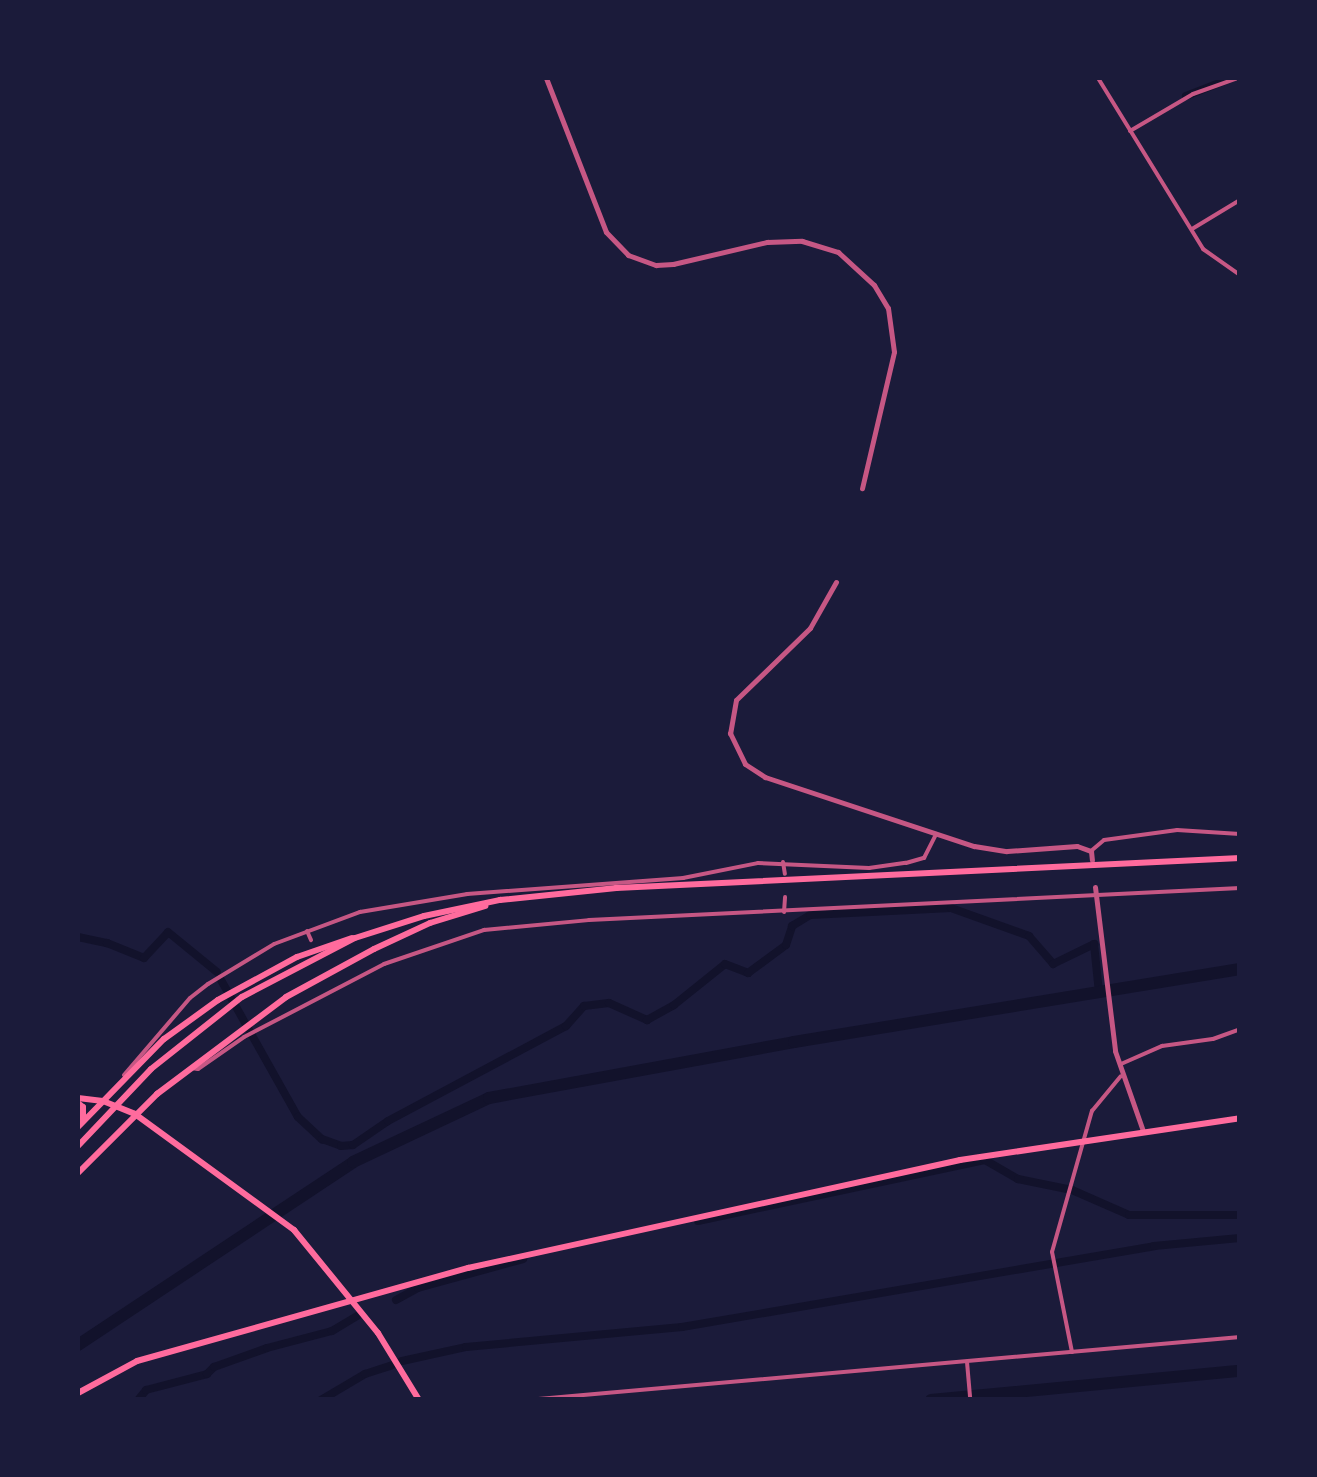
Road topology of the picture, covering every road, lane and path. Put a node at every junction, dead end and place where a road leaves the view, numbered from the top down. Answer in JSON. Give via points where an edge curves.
{"nodes":[{"id":1,"x":546,"y":78,"type":"edge"},
{"id":2,"x":1098,"y":78,"type":"edge"},
{"id":3,"x":1238,"y":78,"type":"edge"},
{"id":4,"x":1130,"y":131,"type":"junction"},
{"id":5,"x":1240,"y":200,"type":"edge"},
{"id":6,"x":1191,"y":230,"type":"junction"},
{"id":7,"x":1240,"y":275,"type":"edge"},
{"id":8,"x":862,"y":488,"type":"dead end"},
{"id":9,"x":836,"y":582,"type":"dead end"},
{"id":10,"x":936,"y":834,"type":"junction"},
{"id":11,"x":1240,"y":834,"type":"edge"},
{"id":12,"x":1091,"y":851,"type":"junction"},
{"id":13,"x":1240,"y":858,"type":"edge"},
{"id":14,"x":1092,"y":860,"type":"dead end"},
{"id":15,"x":784,"y":862,"type":"junction"},
{"id":16,"x":785,"y":874,"type":"dead end"},
{"id":17,"x":1095,"y":887,"type":"dead end"},
{"id":18,"x":1240,"y":888,"type":"edge"},
{"id":19,"x":785,"y":897,"type":"dead end"},
{"id":20,"x":1096,"y":898,"type":"junction"},
{"id":21,"x":500,"y":900,"type":"junction"},
{"id":22,"x":784,"y":912,"type":"junction"},
{"id":23,"x":307,"y":931,"type":"junction"},
{"id":24,"x":355,"y":938,"type":"junction"},
{"id":25,"x":312,"y":940,"type":"dead end"},
{"id":26,"x":329,"y":981,"type":"dead end"},
{"id":27,"x":333,"y":988,"type":"junction"},
{"id":28,"x":1240,"y":1029,"type":"edge"},
{"id":29,"x":241,"y":1034,"type":"junction"},
{"id":30,"x":1118,"y":1066,"type":"junction"},
{"id":31,"x":1121,"y":1076,"type":"junction"},
{"id":32,"x":114,"y":1092,"type":"junction"},
{"id":33,"x":78,"y":1101,"type":"edge"},
{"id":34,"x":103,"y":1101,"type":"junction"},
{"id":35,"x":136,"y":1114,"type":"junction"},
{"id":36,"x":1240,"y":1118,"type":"edge"},
{"id":37,"x":80,"y":1124,"type":"edge"},
{"id":38,"x":1144,"y":1130,"type":"junction"},
{"id":39,"x":1082,"y":1139,"type":"junction"},
{"id":40,"x":78,"y":1146,"type":"edge"},
{"id":41,"x":78,"y":1172,"type":"edge"},
{"id":42,"x":355,"y":1302,"type":"junction"},
{"id":43,"x":1240,"y":1337,"type":"edge"},
{"id":44,"x":1072,"y":1352,"type":"junction"},
{"id":45,"x":967,"y":1362,"type":"junction"},
{"id":46,"x":78,"y":1393,"type":"edge"},
{"id":47,"x":419,"y":1400,"type":"edge"},
{"id":48,"x":527,"y":1400,"type":"edge"},
{"id":49,"x":970,"y":1400,"type":"edge"}],
"edges":[{"from":1,"to":8,"type":"street","via":[[606,232],[628,255],[673,264],[767,242],[802,241],[838,252],[874,285],[892,323],[894,364]]},
{"from":2,"to":4,"type":"street"},
{"from":3,"to":4,"type":"street","via":[[1193,94]]},
{"from":4,"to":6,"type":"street"},
{"from":5,"to":6,"type":"street"},
{"from":6,"to":7,"type":"street","via":[[1203,249]]},
{"from":9,"to":10,"type":"street","via":[[810,628],[736,700],[733,744],[745,764],[766,777]]},
{"from":10,"to":12,"type":"street","via":[[990,850]]},
{"from":10,"to":15,"type":"street","via":[[924,858],[906,863],[868,868]]},
{"from":11,"to":12,"type":"street","via":[[1177,830],[1104,840]]},
{"from":12,"to":14,"type":"street"},
{"from":13,"to":21,"type":"main road","via":[[616,888]]},
{"from":15,"to":16,"type":"street"},
{"from":15,"to":23,"type":"street","via":[[683,878],[466,894],[378,908]]},
{"from":17,"to":20,"type":"street"},
{"from":18,"to":20,"type":"street"},
{"from":19,"to":22,"type":"street"},
{"from":20,"to":22,"type":"street"},
{"from":20,"to":30,"type":"street"},
{"from":21,"to":24,"type":"main road"},
{"from":21,"to":29,"type":"main road","via":[[374,948],[314,980]]},
{"from":22,"to":27,"type":"street","via":[[484,930],[408,953]]},
{"from":23,"to":25,"type":"street"},
{"from":23,"to":32,"type":"street","via":[[208,984],[143,1050]]},
{"from":24,"to":32,"type":"main road","via":[[297,956],[218,1000],[164,1039]]},
{"from":24,"to":40,"type":"main road","via":[[223,1010],[132,1087]]},
{"from":26,"to":27,"type":"street"},
{"from":27,"to":29,"type":"street"},
{"from":28,"to":30,"type":"street","via":[[1162,1046]]},
{"from":29,"to":35,"type":"main road"},
{"from":30,"to":31,"type":"street"},
{"from":31,"to":38,"type":"street"},
{"from":31,"to":39,"type":"street","via":[[1102,1094]]},
{"from":32,"to":34,"type":"main road"},
{"from":33,"to":34,"type":"main road"},
{"from":33,"to":37,"type":"main road"},
{"from":34,"to":35,"type":"main road"},
{"from":34,"to":37,"type":"main road"},
{"from":35,"to":41,"type":"main road"},
{"from":35,"to":42,"type":"main road","via":[[282,1219]]},
{"from":36,"to":38,"type":"main road"},
{"from":38,"to":39,"type":"main road"},
{"from":39,"to":42,"type":"main road","via":[[706,1212]]},
{"from":39,"to":44,"type":"street","via":[[1051,1260]]},
{"from":42,"to":46,"type":"main road","via":[[137,1361]]},
{"from":42,"to":47,"type":"main road"},
{"from":43,"to":44,"type":"street"},
{"from":44,"to":45,"type":"street"},
{"from":45,"to":48,"type":"street"},
{"from":45,"to":49,"type":"street"}]}
